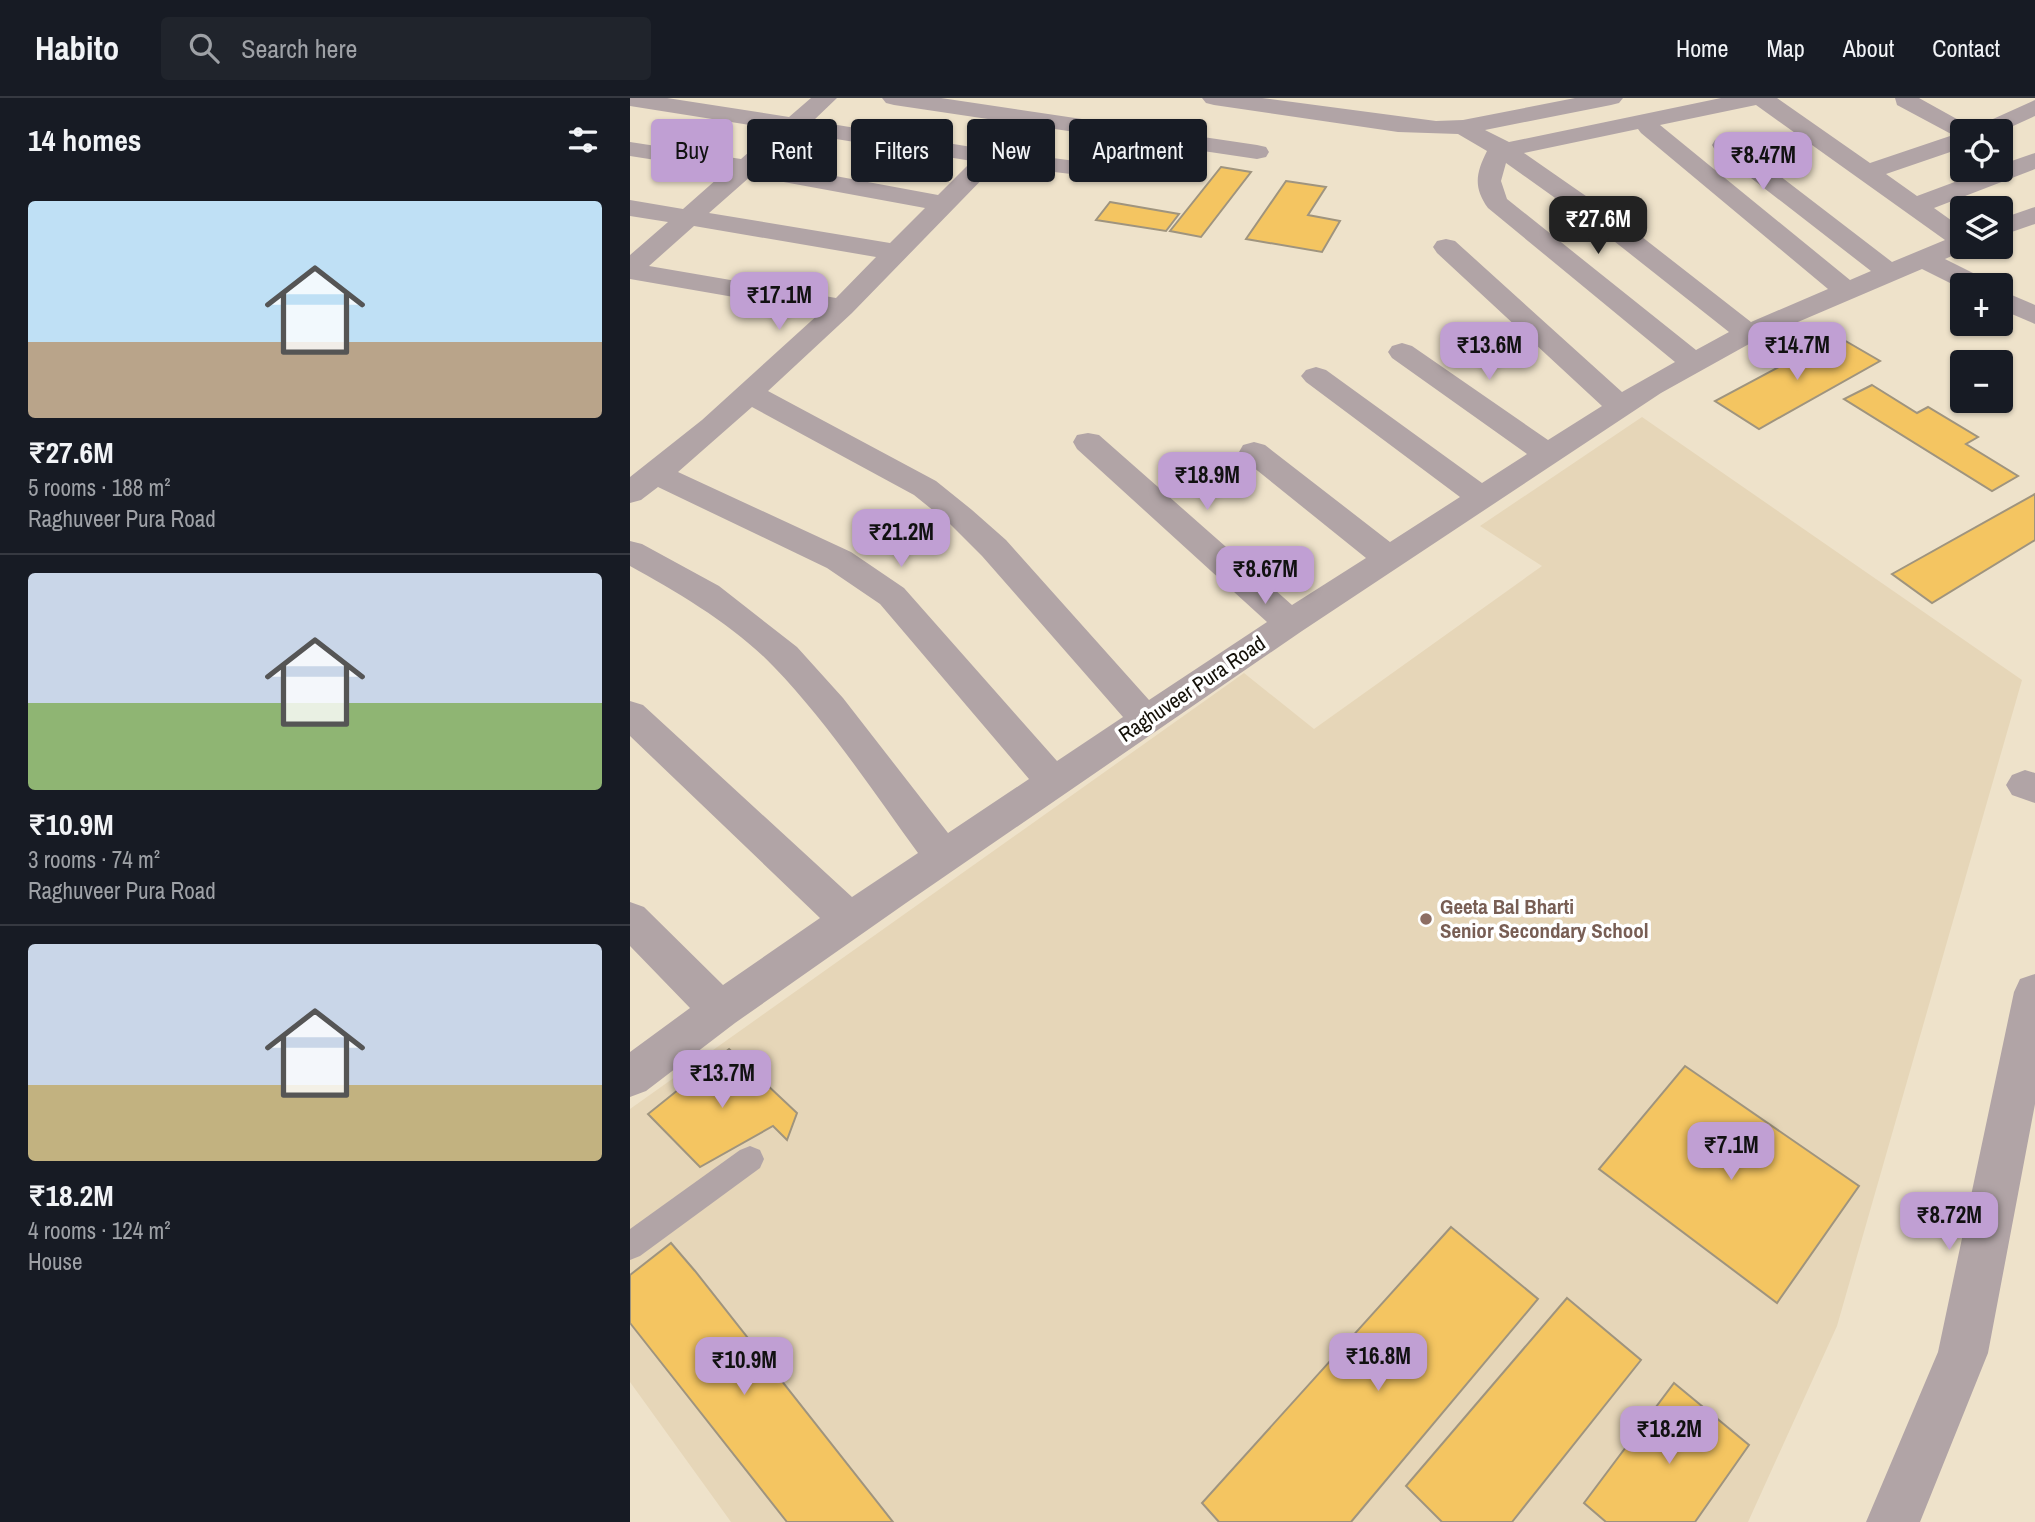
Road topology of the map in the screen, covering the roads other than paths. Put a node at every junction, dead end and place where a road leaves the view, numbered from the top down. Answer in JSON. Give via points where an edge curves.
{"nodes":[{"id":1,"x":825,"y":98,"type":"edge"},
{"id":2,"x":894,"y":98,"type":"edge"},
{"id":3,"x":1214,"y":98,"type":"edge"},
{"id":4,"x":1611,"y":98,"type":"edge"},
{"id":5,"x":1755,"y":98,"type":"edge"},
{"id":6,"x":1762,"y":98,"type":"edge"},
{"id":7,"x":630,"y":99,"type":"edge"},
{"id":8,"x":1905,"y":100,"type":"dead end"},
{"id":9,"x":2035,"y":107,"type":"edge"},
{"id":10,"x":755,"y":119,"type":"edge"},
{"id":11,"x":800,"y":119,"type":"edge"},
{"id":12,"x":2009,"y":119,"type":"edge"},
{"id":13,"x":1950,"y":124,"type":"edge"},
{"id":14,"x":1464,"y":127,"type":"junction"},
{"id":15,"x":1649,"y":128,"type":"dead end"},
{"id":16,"x":837,"y":132,"type":"edge"},
{"id":17,"x":1950,"y":144,"type":"edge"},
{"id":18,"x":1724,"y":145,"type":"dead end"},
{"id":19,"x":630,"y":149,"type":"edge"},
{"id":20,"x":1503,"y":149,"type":"junction"},
{"id":21,"x":1256,"y":152,"type":"dead end"},
{"id":22,"x":967,"y":153,"type":"edge"},
{"id":23,"x":2013,"y":155,"type":"edge"},
{"id":24,"x":2031,"y":161,"type":"edge"},
{"id":25,"x":745,"y":167,"type":"junction"},
{"id":26,"x":1866,"y":173,"type":"junction"},
{"id":27,"x":967,"y":180,"type":"edge"},
{"id":28,"x":944,"y":204,"type":"junction"},
{"id":29,"x":1913,"y":207,"type":"junction"},
{"id":30,"x":630,"y":208,"type":"edge"},
{"id":31,"x":2035,"y":215,"type":"edge"},
{"id":32,"x":687,"y":219,"type":"junction"},
{"id":33,"x":2013,"y":223,"type":"edge"},
{"id":34,"x":1950,"y":233,"type":"edge"},
{"id":35,"x":2013,"y":238,"type":"edge"},
{"id":36,"x":2035,"y":242,"type":"edge"},
{"id":37,"x":1446,"y":247,"type":"dead end"},
{"id":38,"x":1950,"y":247,"type":"edge"},
{"id":39,"x":893,"y":252,"type":"junction"},
{"id":40,"x":1924,"y":260,"type":"junction"},
{"id":41,"x":630,"y":270,"type":"edge"},
{"id":42,"x":1891,"y":273,"type":"junction"},
{"id":43,"x":1951,"y":273,"type":"edge"},
{"id":44,"x":1848,"y":292,"type":"junction"},
{"id":45,"x":2013,"y":305,"type":"edge"},
{"id":46,"x":842,"y":307,"type":"junction"},
{"id":47,"x":2035,"y":316,"type":"edge"},
{"id":48,"x":1748,"y":333,"type":"junction"},
{"id":49,"x":1402,"y":352,"type":"dead end"},
{"id":50,"x":1693,"y":362,"type":"junction"},
{"id":51,"x":1315,"y":376,"type":"dead end"},
{"id":52,"x":749,"y":393,"type":"junction"},
{"id":53,"x":1621,"y":407,"type":"junction"},
{"id":54,"x":1088,"y":442,"type":"dead end"},
{"id":55,"x":1255,"y":452,"type":"dead end"},
{"id":56,"x":1547,"y":454,"type":"junction"},
{"id":57,"x":657,"y":474,"type":"junction"},
{"id":58,"x":630,"y":493,"type":"edge"},
{"id":59,"x":1481,"y":497,"type":"junction"},
{"id":60,"x":630,"y":552,"type":"edge"},
{"id":61,"x":1388,"y":558,"type":"junction"},
{"id":62,"x":1290,"y":623,"type":"junction"},
{"id":63,"x":630,"y":715,"type":"edge"},
{"id":64,"x":1146,"y":720,"type":"junction"},
{"id":65,"x":1054,"y":783,"type":"junction"},
{"id":66,"x":943,"y":856,"type":"junction"},
{"id":67,"x":630,"y":919,"type":"edge"},
{"id":68,"x":849,"y":920,"type":"junction"},
{"id":69,"x":2035,"y":992,"type":"edge"},
{"id":70,"x":720,"y":1010,"type":"junction"},
{"id":71,"x":630,"y":1077,"type":"edge"},
{"id":72,"x":750,"y":1159,"type":"dead end"},
{"id":73,"x":630,"y":1246,"type":"edge"},
{"id":74,"x":1893,"y":1522,"type":"edge"}],
"edges":[{"from":1,"to":11,"type":"street"},
{"from":2,"to":21,"type":"street"},
{"from":3,"to":14,"type":"street","via":[[1408,127]]},
{"from":4,"to":14,"type":"street"},
{"from":5,"to":20,"type":"street"},
{"from":6,"to":26,"type":"street"},
{"from":7,"to":10,"type":"street"},
{"from":8,"to":13,"type":"street"},
{"from":9,"to":12,"type":"street"},
{"from":14,"to":20,"type":"street"},
{"from":15,"to":44,"type":"street"},
{"from":16,"to":22,"type":"street"},
{"from":17,"to":26,"type":"street"},
{"from":18,"to":42,"type":"street"},
{"from":19,"to":25,"type":"street"},
{"from":20,"to":48,"type":"street","via":[[1602,218]]},
{"from":20,"to":50,"type":"street","via":[[1489,173],[1488,188],[1497,203]]},
{"from":23,"to":24,"type":"street"},
{"from":24,"to":29,"type":"street"},
{"from":25,"to":28,"type":"street"},
{"from":25,"to":32,"type":"street"},
{"from":26,"to":29,"type":"street"},
{"from":27,"to":28,"type":"street"},
{"from":28,"to":39,"type":"street"},
{"from":29,"to":34,"type":"street"},
{"from":30,"to":32,"type":"street"},
{"from":31,"to":33,"type":"street"},
{"from":32,"to":39,"type":"street"},
{"from":32,"to":41,"type":"street"},
{"from":35,"to":36,"type":"street"},
{"from":37,"to":53,"type":"street"},
{"from":38,"to":40,"type":"street","name":"Raghuveer Pura Road"},
{"from":39,"to":46,"type":"street"},
{"from":40,"to":42,"type":"street","name":"Raghuveer Pura Road"},
{"from":40,"to":43,"type":"street"},
{"from":41,"to":46,"type":"street"},
{"from":42,"to":44,"type":"street","name":"Raghuveer Pura Road"},
{"from":44,"to":48,"type":"street","name":"Raghuveer Pura Road"},
{"from":45,"to":47,"type":"street"},
{"from":46,"to":52,"type":"street"},
{"from":48,"to":50,"type":"street","name":"Raghuveer Pura Road"},
{"from":49,"to":56,"type":"street"},
{"from":50,"to":53,"type":"street","name":"Raghuveer Pura Road"},
{"from":51,"to":59,"type":"street"},
{"from":52,"to":57,"type":"street"},
{"from":52,"to":64,"type":"street","via":[[925,488],[961,517],[994,548]]},
{"from":53,"to":56,"type":"street","name":"Raghuveer Pura Road"},
{"from":54,"to":62,"type":"street"},
{"from":55,"to":61,"type":"street"},
{"from":56,"to":59,"type":"street","name":"Raghuveer Pura Road"},
{"from":57,"to":58,"type":"street"},
{"from":57,"to":65,"type":"street","via":[[839,560],[892,596]]},
{"from":59,"to":61,"type":"street","name":"Raghuveer Pura Road"},
{"from":60,"to":66,"type":"street","via":[[707,594],[785,656],[830,707]]},
{"from":61,"to":62,"type":"street","name":"Raghuveer Pura Road"},
{"from":62,"to":64,"type":"street","name":"Raghuveer Pura Road"},
{"from":63,"to":68,"type":"street"},
{"from":64,"to":65,"type":"street","name":"Raghuveer Pura Road"},
{"from":65,"to":66,"type":"street","name":"Raghuveer Pura Road"},
{"from":66,"to":68,"type":"street","name":"Raghuveer Pura Road"},
{"from":67,"to":70,"type":"street"},
{"from":68,"to":70,"type":"street","name":"Raghuveer Pura Road"},
{"from":69,"to":74,"type":"street","via":[[1963,1353]]},
{"from":70,"to":71,"type":"street","name":"Raghuveer Pura Road"},
{"from":72,"to":73,"type":"lane"}]}
